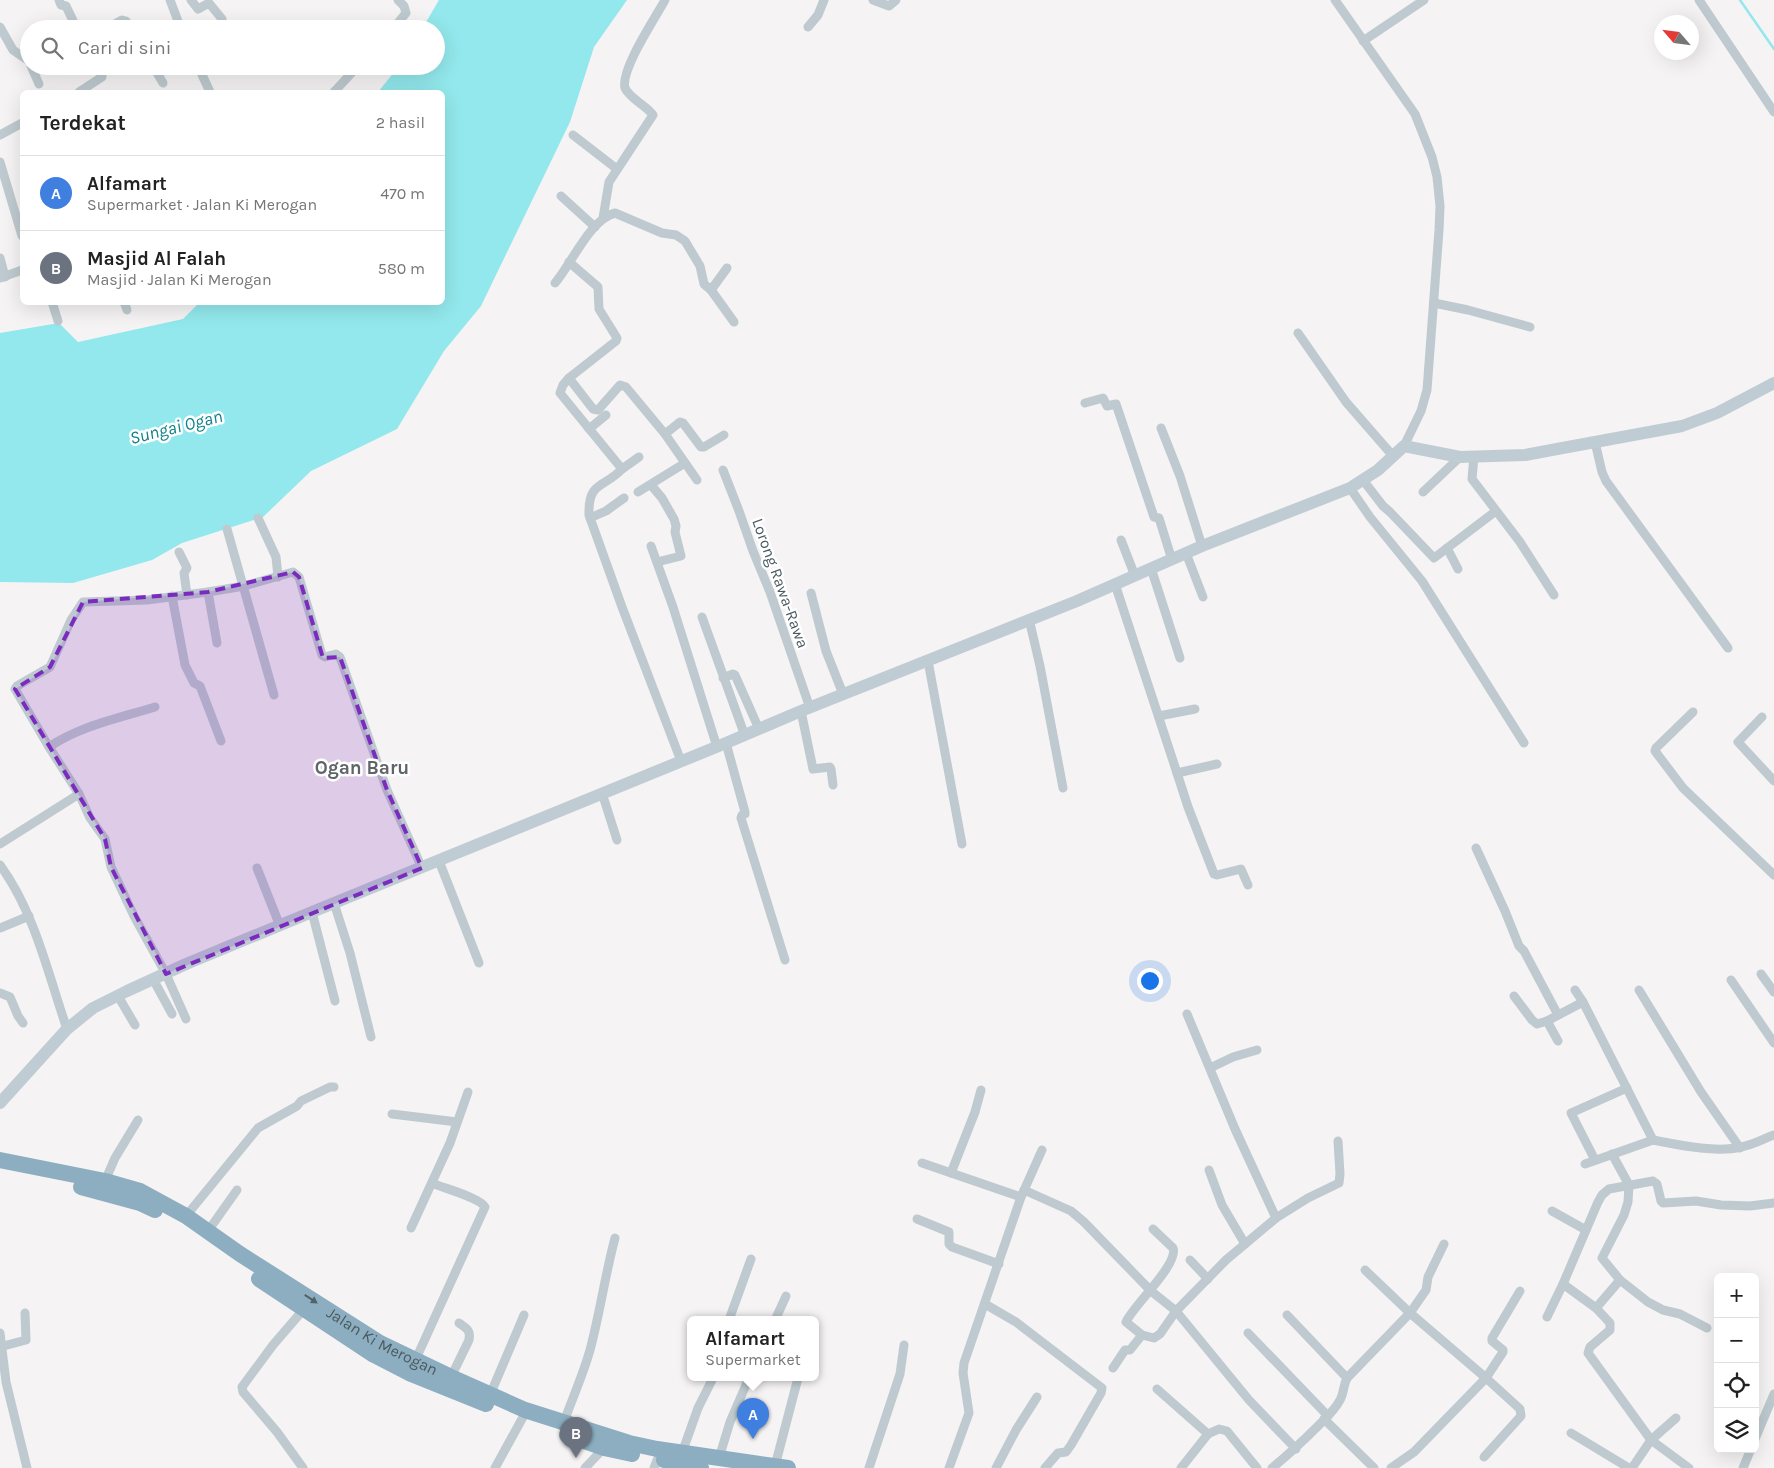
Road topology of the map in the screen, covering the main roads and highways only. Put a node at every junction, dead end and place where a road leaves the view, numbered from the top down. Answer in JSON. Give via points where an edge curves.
{"nodes":[{"id":1,"x":0,"y":1160,"type":"edge"},
{"id":2,"x":0,"y":1170,"type":"edge"},
{"id":3,"x":353,"y":1334,"type":"junction"},
{"id":4,"x":656,"y":1463,"type":"edge"},
{"id":5,"x":781,"y":1467,"type":"edge"},
{"id":6,"x":701,"y":1468,"type":"edge"}],
"edges":[{"from":1,"to":3,"type":"highway","name":"Jalan Ki Merogan","one_way":true,"via":[[140,1191],[186,1216]]},
{"from":2,"to":3,"type":"highway","name":"Jalan Ki Merogan","via":[[140,1203],[179,1224],[304,1309]]},
{"from":3,"to":4,"type":"highway","name":"Jalan Ki Merogan","via":[[374,1355],[409,1373],[604,1448]]},
{"from":3,"to":5,"type":"highway","name":"Jalan Ki Merogan","via":[[525,1410],[629,1443]]},
{"from":4,"to":6,"type":"highway","name":"Jalan Ki Merogan"}]}
